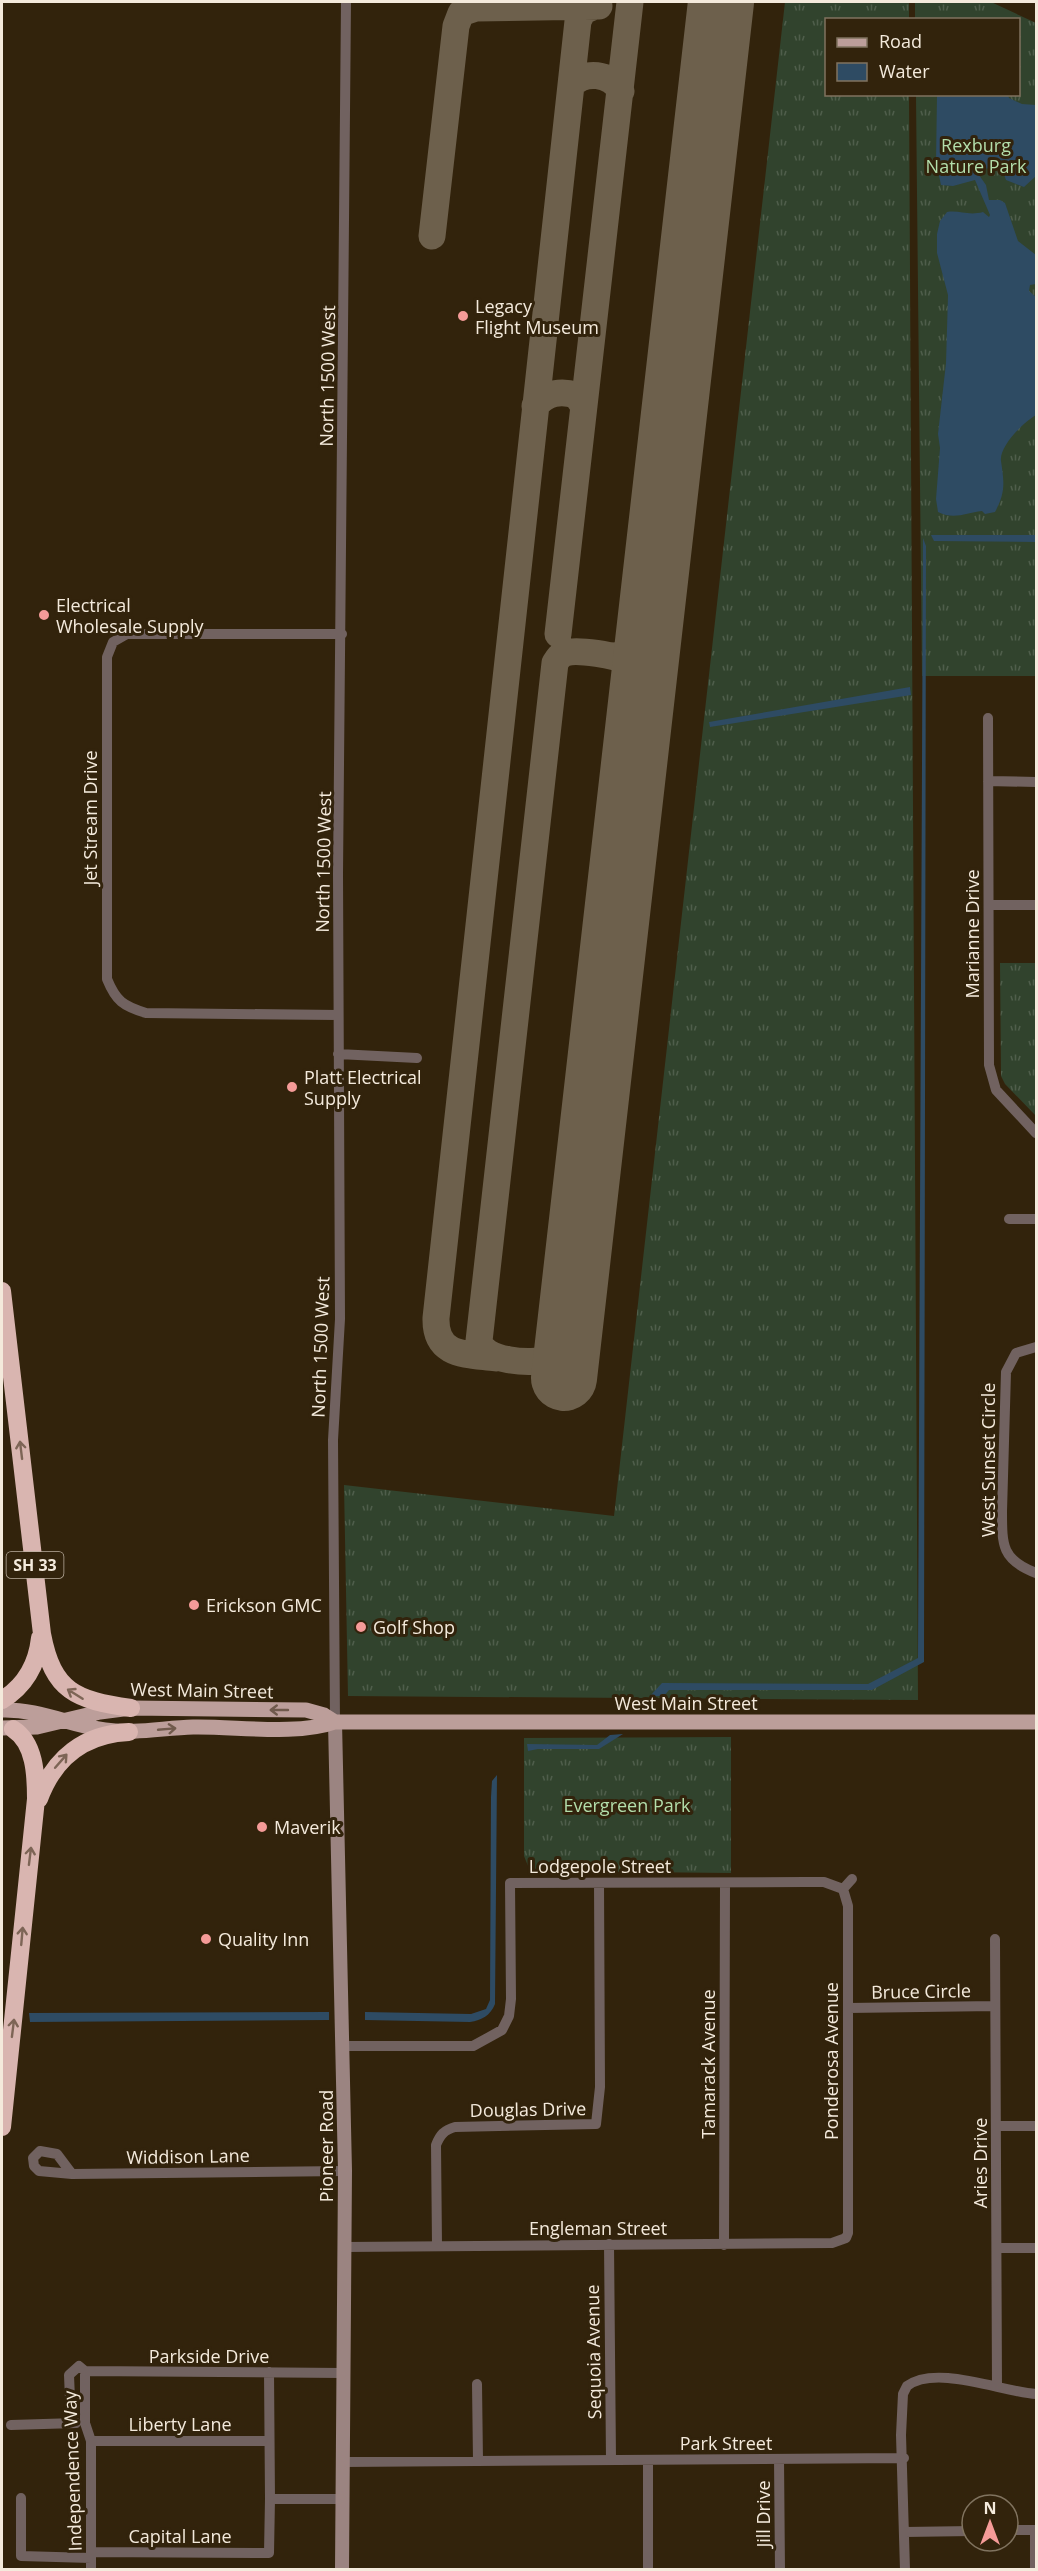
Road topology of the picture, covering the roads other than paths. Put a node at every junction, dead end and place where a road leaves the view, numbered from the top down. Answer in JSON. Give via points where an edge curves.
{"nodes":[{"id":1,"x":346,"y":2,"type":"edge"},
{"id":2,"x":342,"y":634,"type":"junction"},
{"id":3,"x":988,"y":718,"type":"dead end"},
{"id":4,"x":988,"y":782,"type":"junction"},
{"id":5,"x":1036,"y":782,"type":"edge"},
{"id":6,"x":989,"y":905,"type":"junction"},
{"id":7,"x":1036,"y":905,"type":"edge"},
{"id":8,"x":338,"y":1015,"type":"junction"},
{"id":9,"x":338,"y":1054,"type":"junction"},
{"id":10,"x":417,"y":1058,"type":"dead end"},
{"id":11,"x":1036,"y":1133,"type":"edge"},
{"id":12,"x":1009,"y":1219,"type":"dead end"},
{"id":13,"x":1036,"y":1219,"type":"edge"},
{"id":14,"x":2,"y":1291,"type":"edge"},
{"id":15,"x":1036,"y":1347,"type":"edge"},
{"id":16,"x":1036,"y":1574,"type":"edge"},
{"id":17,"x":41,"y":1622,"type":"junction"},
{"id":18,"x":2,"y":1700,"type":"edge"},
{"id":19,"x":131,"y":1708,"type":"junction"},
{"id":20,"x":2,"y":1710,"type":"edge"},
{"id":21,"x":68,"y":1720,"type":"junction"},
{"id":22,"x":335,"y":1722,"type":"junction"},
{"id":23,"x":1036,"y":1722,"type":"edge"},
{"id":24,"x":7,"y":1729,"type":"edge"},
{"id":25,"x":129,"y":1732,"type":"junction"},
{"id":26,"x":35,"y":1813,"type":"junction"},
{"id":27,"x":852,"y":1879,"type":"dead end"},
{"id":28,"x":599,"y":1883,"type":"junction"},
{"id":29,"x":725,"y":1883,"type":"junction"},
{"id":30,"x":843,"y":1889,"type":"junction"},
{"id":31,"x":995,"y":1939,"type":"dead end"},
{"id":32,"x":995,"y":2006,"type":"junction"},
{"id":33,"x":848,"y":2008,"type":"junction"},
{"id":34,"x":344,"y":2046,"type":"junction"},
{"id":35,"x":997,"y":2126,"type":"junction"},
{"id":36,"x":1036,"y":2126,"type":"edge"},
{"id":37,"x":2,"y":2127,"type":"edge"},
{"id":38,"x":345,"y":2171,"type":"junction"},
{"id":39,"x":72,"y":2174,"type":"dead end"},
{"id":40,"x":848,"y":2233,"type":"joint"},
{"id":41,"x":609,"y":2244,"type":"junction"},
{"id":42,"x":437,"y":2245,"type":"junction"},
{"id":43,"x":724,"y":2245,"type":"junction"},
{"id":44,"x":344,"y":2247,"type":"junction"},
{"id":45,"x":997,"y":2248,"type":"junction"},
{"id":46,"x":1036,"y":2248,"type":"edge"},
{"id":47,"x":82,"y":2369,"type":"junction"},
{"id":48,"x":269,"y":2372,"type":"junction"},
{"id":49,"x":342,"y":2373,"type":"junction"},
{"id":50,"x":477,"y":2384,"type":"dead end"},
{"id":51,"x":996,"y":2386,"type":"junction"},
{"id":52,"x":1036,"y":2394,"type":"edge"},
{"id":53,"x":71,"y":2423,"type":"junction"},
{"id":54,"x":85,"y":2423,"type":"junction"},
{"id":55,"x":12,"y":2425,"type":"dead end"},
{"id":56,"x":91,"y":2441,"type":"junction"},
{"id":57,"x":269,"y":2441,"type":"junction"},
{"id":58,"x":904,"y":2458,"type":"junction"},
{"id":59,"x":779,"y":2459,"type":"junction"},
{"id":60,"x":611,"y":2460,"type":"junction"},
{"id":61,"x":648,"y":2460,"type":"junction"},
{"id":62,"x":478,"y":2461,"type":"junction"},
{"id":63,"x":343,"y":2462,"type":"junction"},
{"id":64,"x":21,"y":2498,"type":"dead end"},
{"id":65,"x":270,"y":2499,"type":"junction"},
{"id":66,"x":342,"y":2499,"type":"junction"},
{"id":67,"x":1020,"y":2530,"type":"edge"},
{"id":68,"x":1036,"y":2530,"type":"edge"},
{"id":69,"x":960,"y":2531,"type":"edge"},
{"id":70,"x":905,"y":2532,"type":"junction"},
{"id":71,"x":91,"y":2560,"type":"edge"},
{"id":72,"x":342,"y":2570,"type":"edge"},
{"id":73,"x":648,"y":2570,"type":"edge"},
{"id":74,"x":780,"y":2570,"type":"edge"},
{"id":75,"x":905,"y":2570,"type":"edge"},
{"id":76,"x":1035,"y":2570,"type":"edge"}],
"edges":[{"from":1,"to":2,"type":"street","name":"North 1500 West"},
{"from":2,"to":8,"type":"street","name":"North 1500 West"},
{"from":2,"to":8,"type":"street","name":"Jet Stream Drive","via":[[127,634],[113,642],[106,657],[106,979],[114,996],[129,1008],[146,1013]]},
{"from":3,"to":4,"type":"street","name":"Marianne Drive"},
{"from":4,"to":5,"type":"street"},
{"from":4,"to":6,"type":"street","name":"Marianne Drive"},
{"from":6,"to":7,"type":"street"},
{"from":6,"to":11,"type":"street","name":"Marianne Drive","via":[[989,1065],[996,1090]]},
{"from":8,"to":9,"type":"street","name":"North 1500 West"},
{"from":9,"to":10,"type":"street"},
{"from":9,"to":22,"type":"street","name":"North 1500 West","via":[[340,1319],[333,1440]]},
{"from":12,"to":13,"type":"street"},
{"from":17,"to":14,"type":"highway","number":"SH 33","one_way":true},
{"from":15,"to":16,"type":"street","name":"West Sunset Circle","via":[[1016,1353],[1006,1372],[1002,1511],[1007,1553],[1018,1566]]},
{"from":17,"to":18,"type":"highway","number":"SH 33","via":[[38,1652],[29,1675]]},
{"from":19,"to":17,"type":"highway","one_way":true,"via":[[87,1701],[65,1688],[48,1658]]},
{"from":19,"to":21,"type":"main road","name":"West Main Street"},
{"from":22,"to":19,"type":"main road","name":"West Main Street","one_way":true,"via":[[306,1710]]},
{"from":20,"to":21,"type":"main road","name":"West Main Street"},
{"from":21,"to":24,"type":"main road","name":"West Main Street"},
{"from":21,"to":25,"type":"main road","name":"West Main Street"},
{"from":22,"to":23,"type":"main road","name":"West Main Street"},
{"from":25,"to":22,"type":"main road","name":"West Main Street","one_way":true,"via":[[195,1727],[312,1728]]},
{"from":22,"to":34,"type":"street","name":"Pioneer Road"},
{"from":24,"to":26,"type":"highway","via":[[25,1740],[32,1757]]},
{"from":26,"to":25,"type":"highway","one_way":true,"via":[[48,1778],[71,1750],[94,1738]]},
{"from":37,"to":26,"type":"highway","one_way":true},
{"from":27,"to":30,"type":"street"},
{"from":28,"to":29,"type":"street","name":"Lodgepole Street"},
{"from":28,"to":34,"type":"street","name":"Lodgepole Street","via":[[510,1882],[511,1999],[502,2030],[473,2046]]},
{"from":28,"to":42,"type":"street","name":"Douglas Drive","via":[[600,2087],[596,2124],[447,2129],[436,2145]]},
{"from":29,"to":30,"type":"street","name":"Lodgepole Street","via":[[824,1882]]},
{"from":29,"to":43,"type":"street","name":"Tamarack Avenue"},
{"from":30,"to":33,"type":"street","name":"Ponderosa Avenue","via":[[848,1906]]},
{"from":31,"to":32,"type":"street","name":"Aries Drive"},
{"from":32,"to":33,"type":"street","name":"Bruce Circle"},
{"from":32,"to":35,"type":"street","name":"Aries Drive"},
{"from":33,"to":40,"type":"street","name":"Ponderosa Avenue"},
{"from":34,"to":38,"type":"street","name":"Pioneer Road"},
{"from":35,"to":36,"type":"street"},
{"from":35,"to":45,"type":"street","name":"Aries Drive"},
{"from":38,"to":39,"type":"street","name":"Widdison Lane"},
{"from":38,"to":44,"type":"street","name":"Pioneer Road"},
{"from":40,"to":43,"type":"street","name":"Engleman Street","via":[[832,2243]]},
{"from":41,"to":42,"type":"street","name":"Engleman Street"},
{"from":41,"to":43,"type":"street","name":"Engleman Street"},
{"from":41,"to":60,"type":"street","name":"Sequoia Avenue"},
{"from":42,"to":44,"type":"street","name":"Engleman Street"},
{"from":44,"to":49,"type":"street","name":"Pioneer Road"},
{"from":45,"to":46,"type":"street"},
{"from":45,"to":51,"type":"street","name":"Aries Drive"},
{"from":47,"to":48,"type":"street","name":"Parkside Drive"},
{"from":47,"to":53,"type":"street","name":"Independence Way","via":[[69,2375]]},
{"from":47,"to":54,"type":"street","name":"Independence Way"},
{"from":48,"to":49,"type":"street","name":"Parkside Drive"},
{"from":48,"to":57,"type":"street"},
{"from":49,"to":63,"type":"street","name":"Pioneer Road"},
{"from":50,"to":62,"type":"street"},
{"from":51,"to":52,"type":"street"},
{"from":51,"to":58,"type":"street","via":[[927,2378],[907,2386],[902,2404]]},
{"from":53,"to":54,"type":"street"},
{"from":53,"to":55,"type":"street"},
{"from":54,"to":56,"type":"street","name":"Independence Way"},
{"from":56,"to":57,"type":"street","name":"Liberty Lane"},
{"from":56,"to":71,"type":"street","name":"Independence Way"},
{"from":57,"to":65,"type":"street"},
{"from":58,"to":59,"type":"street","name":"Park Street"},
{"from":58,"to":70,"type":"street"},
{"from":59,"to":61,"type":"street","name":"Park Street"},
{"from":59,"to":74,"type":"street","name":"Jill Drive"},
{"from":60,"to":61,"type":"street","name":"Park Street"},
{"from":60,"to":62,"type":"street","name":"Park Street"},
{"from":61,"to":73,"type":"street"},
{"from":62,"to":63,"type":"street","name":"Park Street"},
{"from":63,"to":66,"type":"street","name":"Pioneer Road"},
{"from":64,"to":71,"type":"street","name":"Capital Lane","via":[[21,2556]]},
{"from":65,"to":66,"type":"street"},
{"from":65,"to":71,"type":"street","name":"Capital Lane","via":[[270,2553]]},
{"from":66,"to":72,"type":"street","name":"Pioneer Road"},
{"from":67,"to":68,"type":"street"},
{"from":68,"to":76,"type":"street"},
{"from":69,"to":70,"type":"street"},
{"from":70,"to":75,"type":"street"}]}
